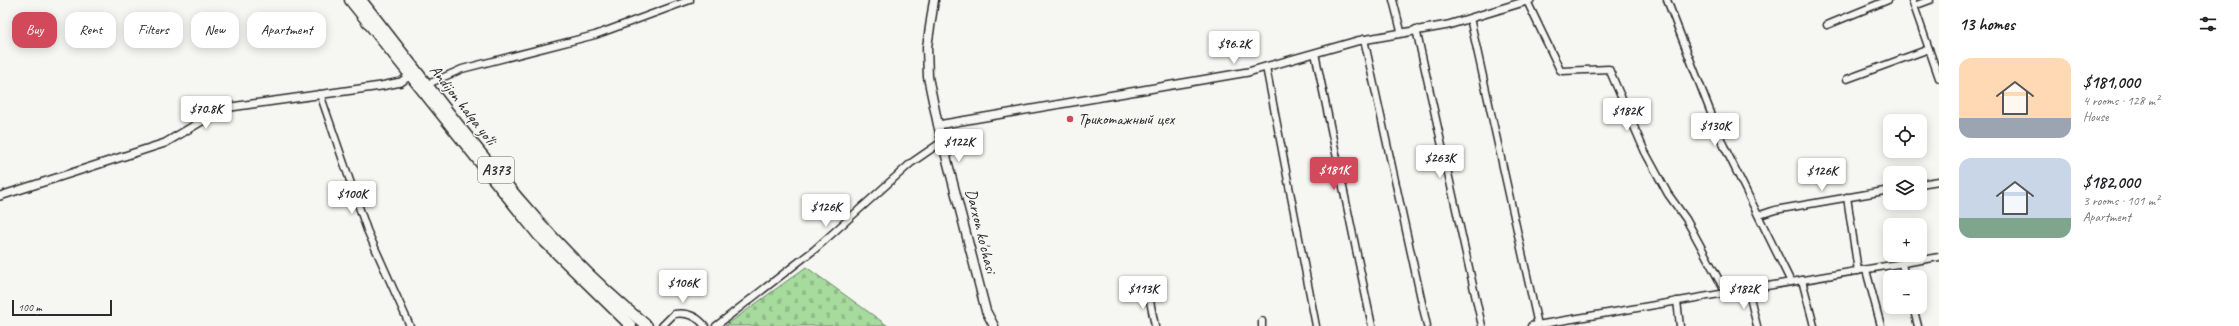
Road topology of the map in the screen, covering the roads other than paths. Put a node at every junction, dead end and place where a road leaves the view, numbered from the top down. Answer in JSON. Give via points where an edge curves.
{"nodes":[{"id":1,"x":350,"y":0,"type":"edge"},
{"id":2,"x":361,"y":0,"type":"edge"},
{"id":3,"x":690,"y":0,"type":"edge"},
{"id":4,"x":934,"y":0,"type":"edge"},
{"id":5,"x":1394,"y":0,"type":"edge"},
{"id":6,"x":1667,"y":0,"type":"edge"},
{"id":7,"x":1888,"y":0,"type":"edge"},
{"id":8,"x":1930,"y":0,"type":"edge"},
{"id":9,"x":1528,"y":1,"type":"edge"},
{"id":10,"x":1913,"y":3,"type":"edge"},
{"id":11,"x":1470,"y":18,"type":"junction"},
{"id":12,"x":1827,"y":25,"type":"dead end"},
{"id":13,"x":1416,"y":29,"type":"junction"},
{"id":14,"x":1401,"y":31,"type":"junction"},
{"id":15,"x":1364,"y":39,"type":"junction"},
{"id":16,"x":1929,"y":49,"type":"junction"},
{"id":17,"x":1315,"y":53,"type":"junction"},
{"id":18,"x":1266,"y":67,"type":"junction"},
{"id":19,"x":1937,"y":68,"type":"edge"},
{"id":20,"x":409,"y":76,"type":"junction"},
{"id":21,"x":1939,"y":78,"type":"edge"},
{"id":22,"x":1847,"y":79,"type":"dead end"},
{"id":23,"x":428,"y":84,"type":"junction"},
{"id":24,"x":320,"y":94,"type":"junction"},
{"id":25,"x":938,"y":125,"type":"junction"},
{"id":26,"x":943,"y":141,"type":"junction"},
{"id":27,"x":1939,"y":181,"type":"edge"},
{"id":28,"x":1927,"y":183,"type":"edge"},
{"id":29,"x":1883,"y":191,"type":"edge"},
{"id":30,"x":0,"y":196,"type":"edge"},
{"id":31,"x":1847,"y":197,"type":"junction"},
{"id":32,"x":1760,"y":215,"type":"junction"},
{"id":33,"x":1939,"y":257,"type":"edge"},
{"id":34,"x":1902,"y":264,"type":"junction"},
{"id":35,"x":1866,"y":270,"type":"junction"},
{"id":36,"x":1903,"y":270,"type":"edge"},
{"id":37,"x":1858,"y":271,"type":"junction"},
{"id":38,"x":1802,"y":280,"type":"junction"},
{"id":39,"x":1791,"y":282,"type":"junction"},
{"id":40,"x":1748,"y":289,"type":"junction"},
{"id":41,"x":1148,"y":290,"type":"dead end"},
{"id":42,"x":1726,"y":293,"type":"junction"},
{"id":43,"x":1676,"y":301,"type":"junction"},
{"id":44,"x":1915,"y":314,"type":"edge"},
{"id":45,"x":1569,"y":323,"type":"edge"},
{"id":46,"x":628,"y":325,"type":"edge"},
{"id":47,"x":1538,"y":325,"type":"junction"},
{"id":48,"x":410,"y":326,"type":"edge"},
{"id":49,"x":647,"y":326,"type":"edge"},
{"id":50,"x":662,"y":326,"type":"edge"},
{"id":51,"x":705,"y":326,"type":"edge"},
{"id":52,"x":716,"y":326,"type":"edge"},
{"id":53,"x":994,"y":326,"type":"edge"},
{"id":54,"x":1155,"y":326,"type":"edge"},
{"id":55,"x":1316,"y":326,"type":"edge"},
{"id":56,"x":1372,"y":326,"type":"edge"},
{"id":57,"x":1427,"y":326,"type":"edge"},
{"id":58,"x":1482,"y":326,"type":"edge"},
{"id":59,"x":1531,"y":326,"type":"edge"},
{"id":60,"x":1680,"y":326,"type":"edge"},
{"id":61,"x":1757,"y":326,"type":"edge"},
{"id":62,"x":1814,"y":326,"type":"edge"},
{"id":63,"x":1882,"y":326,"type":"edge"},
{"id":64,"x":1918,"y":326,"type":"edge"}],
"edges":[{"from":1,"to":20,"type":"highway","name":"Andijon halqa yo‘li","number":"A373"},
{"from":2,"to":23,"type":"highway","name":"Andijon halqa yo‘li","number":"A373"},
{"from":3,"to":23,"type":"street","via":[[595,35],[462,69]]},
{"from":4,"to":25,"type":"main road","name":"Darxon ko'chasi","via":[[926,47],[928,77]]},
{"from":5,"to":14,"type":"street"},
{"from":6,"to":32,"type":"street","via":[[1723,144]]},
{"from":7,"to":12,"type":"street"},
{"from":8,"to":10,"type":"street"},
{"from":9,"to":11,"type":"street"},
{"from":9,"to":42,"type":"street","via":[[1560,70],[1609,68],[1645,152],[1668,194],[1686,219]]},
{"from":10,"to":16,"type":"street"},
{"from":11,"to":13,"type":"street","via":[[1448,25]]},
{"from":11,"to":47,"type":"street"},
{"from":13,"to":14,"type":"street"},
{"from":13,"to":58,"type":"street"},
{"from":14,"to":15,"type":"street"},
{"from":15,"to":17,"type":"street"},
{"from":15,"to":57,"type":"street"},
{"from":16,"to":19,"type":"street"},
{"from":16,"to":22,"type":"street"},
{"from":17,"to":18,"type":"street"},
{"from":17,"to":56,"type":"street"},
{"from":18,"to":25,"type":"street"},
{"from":18,"to":55,"type":"street"},
{"from":19,"to":21,"type":"street"},
{"from":20,"to":24,"type":"street","via":[[401,82]]},
{"from":20,"to":46,"type":"highway","name":"Andijon halqa yo‘li","number":"A373","via":[[539,236]]},
{"from":23,"to":49,"type":"highway","name":"Andijon halqa yo‘li","number":"A373","via":[[551,238]]},
{"from":24,"to":30,"type":"street","via":[[224,108],[165,143]]},
{"from":24,"to":48,"type":"street","via":[[367,230]]},
{"from":25,"to":26,"type":"main road","name":"Darxon ko'chasi"},
{"from":26,"to":52,"type":"street","via":[[911,163],[814,250]]},
{"from":26,"to":53,"type":"main road","name":"Darxon ko'chasi","via":[[986,311]]},
{"from":27,"to":28,"type":"street"},
{"from":29,"to":31,"type":"street"},
{"from":31,"to":32,"type":"street"},
{"from":31,"to":37,"type":"street"},
{"from":32,"to":39,"type":"street"},
{"from":33,"to":34,"type":"street"},
{"from":34,"to":35,"type":"street"},
{"from":34,"to":36,"type":"street"},
{"from":35,"to":37,"type":"street"},
{"from":35,"to":63,"type":"street"},
{"from":37,"to":38,"type":"street"},
{"from":38,"to":39,"type":"street"},
{"from":38,"to":62,"type":"street"},
{"from":39,"to":40,"type":"street"},
{"from":40,"to":42,"type":"street"},
{"from":40,"to":61,"type":"street"},
{"from":41,"to":54,"type":"street"},
{"from":42,"to":43,"type":"street"},
{"from":43,"to":45,"type":"street"},
{"from":43,"to":60,"type":"street"},
{"from":44,"to":64,"type":"street"},
{"from":45,"to":47,"type":"street"},
{"from":47,"to":59,"type":"street"},
{"from":50,"to":51,"type":"street","via":[[674,314],[683,313],[698,318]]}]}
